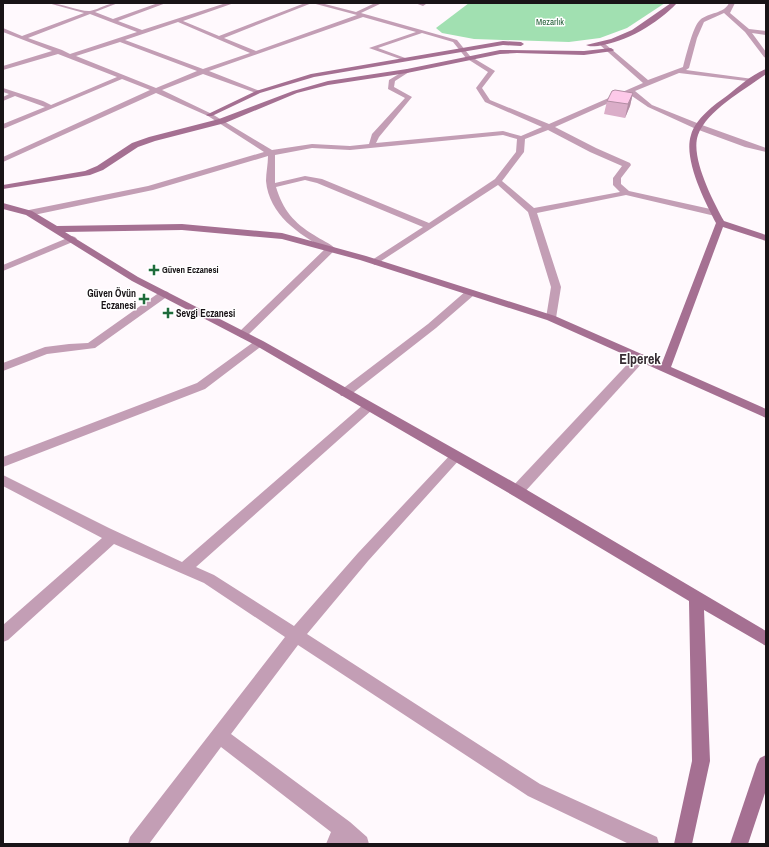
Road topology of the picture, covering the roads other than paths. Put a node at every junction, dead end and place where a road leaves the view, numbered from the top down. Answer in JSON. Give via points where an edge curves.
{"nodes":[{"id":1,"x":51,"y":3,"type":"edge"},
{"id":2,"x":116,"y":3,"type":"edge"},
{"id":3,"x":163,"y":3,"type":"edge"},
{"id":4,"x":231,"y":3,"type":"edge"},
{"id":5,"x":310,"y":3,"type":"edge"},
{"id":6,"x":315,"y":3,"type":"edge"},
{"id":7,"x":379,"y":3,"type":"edge"},
{"id":8,"x":674,"y":3,"type":"edge"},
{"id":9,"x":731,"y":6,"type":"edge"},
{"id":10,"x":90,"y":13,"type":"junction"},
{"id":11,"x":360,"y":14,"type":"junction"},
{"id":12,"x":114,"y":21,"type":"junction"},
{"id":13,"x":179,"y":21,"type":"junction"},
{"id":14,"x":3,"y":30,"type":"edge"},
{"id":15,"x":423,"y":31,"type":"junction"},
{"id":16,"x":747,"y":31,"type":"junction"},
{"id":17,"x":144,"y":33,"type":"junction"},
{"id":18,"x":766,"y":33,"type":"edge"},
{"id":19,"x":24,"y":38,"type":"junction"},
{"id":20,"x":218,"y":38,"type":"junction"},
{"id":21,"x":120,"y":40,"type":"junction"},
{"id":22,"x":527,"y":44,"type":"dead end"},
{"id":23,"x":602,"y":44,"type":"junction"},
{"id":24,"x":581,"y":45,"type":"dead end"},
{"id":25,"x":611,"y":50,"type":"junction"},
{"id":26,"x":60,"y":51,"type":"junction"},
{"id":27,"x":462,"y":51,"type":"junction"},
{"id":28,"x":256,"y":53,"type":"junction"},
{"id":29,"x":71,"y":56,"type":"junction"},
{"id":30,"x":766,"y":56,"type":"edge"},
{"id":31,"x":469,"y":58,"type":"junction"},
{"id":32,"x":405,"y":59,"type":"junction"},
{"id":33,"x":3,"y":61,"type":"edge"},
{"id":34,"x":15,"y":65,"type":"junction"},
{"id":35,"x":3,"y":68,"type":"edge"},
{"id":36,"x":204,"y":71,"type":"junction"},
{"id":37,"x":407,"y":71,"type":"junction"},
{"id":38,"x":678,"y":71,"type":"junction"},
{"id":39,"x":766,"y":71,"type":"edge"},
{"id":40,"x":122,"y":77,"type":"junction"},
{"id":41,"x":759,"y":80,"type":"edge"},
{"id":42,"x":647,"y":84,"type":"junction"},
{"id":43,"x":3,"y":90,"type":"edge"},
{"id":44,"x":156,"y":90,"type":"junction"},
{"id":45,"x":630,"y":91,"type":"junction"},
{"id":46,"x":258,"y":92,"type":"junction"},
{"id":47,"x":15,"y":94,"type":"junction"},
{"id":48,"x":3,"y":99,"type":"edge"},
{"id":49,"x":613,"y":99,"type":"junction"},
{"id":50,"x":650,"y":106,"type":"junction"},
{"id":51,"x":50,"y":107,"type":"junction"},
{"id":52,"x":210,"y":115,"type":"junction"},
{"id":53,"x":222,"y":121,"type":"junction"},
{"id":54,"x":4,"y":126,"type":"edge"},
{"id":55,"x":549,"y":127,"type":"junction"},
{"id":56,"x":699,"y":127,"type":"junction"},
{"id":57,"x":521,"y":138,"type":"junction"},
{"id":58,"x":372,"y":145,"type":"junction"},
{"id":59,"x":766,"y":150,"type":"edge"},
{"id":60,"x":271,"y":153,"type":"junction"},
{"id":61,"x":3,"y":160,"type":"edge"},
{"id":62,"x":498,"y":181,"type":"junction"},
{"id":63,"x":271,"y":186,"type":"junction"},
{"id":64,"x":3,"y":187,"type":"edge"},
{"id":65,"x":626,"y":193,"type":"junction"},
{"id":66,"x":7,"y":209,"type":"edge"},
{"id":67,"x":532,"y":211,"type":"junction"},
{"id":68,"x":29,"y":213,"type":"junction"},
{"id":69,"x":715,"y":213,"type":"junction"},
{"id":70,"x":720,"y":223,"type":"junction"},
{"id":71,"x":429,"y":226,"type":"junction"},
{"id":72,"x":54,"y":229,"type":"junction"},
{"id":73,"x":766,"y":238,"type":"edge"},
{"id":74,"x":72,"y":239,"type":"junction"},
{"id":75,"x":331,"y":249,"type":"junction"},
{"id":76,"x":375,"y":262,"type":"junction"},
{"id":77,"x":3,"y":268,"type":"edge"},
{"id":78,"x":470,"y":293,"type":"junction"},
{"id":79,"x":164,"y":294,"type":"junction"},
{"id":80,"x":551,"y":318,"type":"junction"},
{"id":81,"x":242,"y":335,"type":"junction"},
{"id":82,"x":260,"y":344,"type":"junction"},
{"id":83,"x":640,"y":358,"type":"junction"},
{"id":84,"x":3,"y":367,"type":"edge"},
{"id":85,"x":665,"y":369,"type":"junction"},
{"id":86,"x":345,"y":392,"type":"junction"},
{"id":87,"x":368,"y":406,"type":"junction"},
{"id":88,"x":766,"y":414,"type":"edge"},
{"id":89,"x":456,"y":456,"type":"junction"},
{"id":90,"x":3,"y":462,"type":"edge"},
{"id":91,"x":3,"y":480,"type":"edge"},
{"id":92,"x":517,"y":491,"type":"junction"},
{"id":93,"x":112,"y":537,"type":"junction"},
{"id":94,"x":184,"y":569,"type":"junction"},
{"id":95,"x":696,"y":597,"type":"junction"},
{"id":96,"x":3,"y":635,"type":"edge"},
{"id":97,"x":296,"y":635,"type":"junction"},
{"id":98,"x":766,"y":639,"type":"edge"},
{"id":99,"x":219,"y":735,"type":"junction"},
{"id":100,"x":766,"y":764,"type":"edge"},
{"id":101,"x":339,"y":837,"type":"edge"},
{"id":102,"x":137,"y":844,"type":"edge"},
{"id":103,"x":360,"y":844,"type":"edge"},
{"id":104,"x":650,"y":844,"type":"edge"},
{"id":105,"x":682,"y":844,"type":"edge"},
{"id":106,"x":739,"y":844,"type":"edge"}],
"edges":[{"from":1,"to":10,"type":"street"},
{"from":2,"to":10,"type":"street"},
{"from":3,"to":12,"type":"street"},
{"from":4,"to":13,"type":"street"},
{"from":5,"to":20,"type":"street"},
{"from":6,"to":11,"type":"street"},
{"from":7,"to":11,"type":"street"},
{"from":8,"to":23,"type":"street","via":[[654,20],[630,34]]},
{"from":9,"to":16,"type":"street","via":[[727,13]]},
{"from":9,"to":38,"type":"street","via":[[702,22],[694,38],[686,68]]},
{"from":10,"to":12,"type":"street"},
{"from":10,"to":19,"type":"street"},
{"from":11,"to":15,"type":"street"},
{"from":11,"to":28,"type":"street"},
{"from":12,"to":17,"type":"street"},
{"from":13,"to":17,"type":"street"},
{"from":13,"to":20,"type":"street"},
{"from":14,"to":19,"type":"street"},
{"from":15,"to":27,"type":"street","via":[[455,41]]},
{"from":15,"to":32,"type":"street","via":[[372,48]]},
{"from":16,"to":18,"type":"street"},
{"from":16,"to":30,"type":"street"},
{"from":17,"to":21,"type":"street"},
{"from":19,"to":26,"type":"street"},
{"from":20,"to":28,"type":"street"},
{"from":21,"to":29,"type":"street"},
{"from":21,"to":36,"type":"street"},
{"from":22,"to":27,"type":"street","via":[[503,43]]},
{"from":23,"to":24,"type":"street"},
{"from":23,"to":25,"type":"street"},
{"from":25,"to":31,"type":"street","via":[[584,53],[518,51]]},
{"from":25,"to":42,"type":"street"},
{"from":26,"to":29,"type":"street"},
{"from":26,"to":34,"type":"street"},
{"from":27,"to":31,"type":"street"},
{"from":27,"to":32,"type":"street"},
{"from":28,"to":36,"type":"street"},
{"from":29,"to":40,"type":"street"},
{"from":31,"to":37,"type":"street"},
{"from":31,"to":55,"type":"street","via":[[492,71],[479,88],[487,102]]},
{"from":32,"to":46,"type":"street","via":[[313,75]]},
{"from":33,"to":34,"type":"street"},
{"from":34,"to":35,"type":"street"},
{"from":36,"to":44,"type":"street"},
{"from":36,"to":46,"type":"street"},
{"from":37,"to":53,"type":"street","via":[[328,83],[295,92]]},
{"from":37,"to":58,"type":"street","via":[[392,80],[390,88],[409,97],[375,136]]},
{"from":38,"to":41,"type":"street"},
{"from":38,"to":42,"type":"street"},
{"from":39,"to":41,"type":"street"},
{"from":40,"to":44,"type":"street"},
{"from":40,"to":51,"type":"street"},
{"from":41,"to":56,"type":"street","via":[[706,116]]},
{"from":42,"to":45,"type":"street"},
{"from":43,"to":47,"type":"street"},
{"from":44,"to":52,"type":"street"},
{"from":44,"to":61,"type":"street"},
{"from":45,"to":49,"type":"street"},
{"from":45,"to":50,"type":"street"},
{"from":46,"to":52,"type":"street"},
{"from":47,"to":48,"type":"street"},
{"from":47,"to":51,"type":"street"},
{"from":49,"to":50,"type":"street"},
{"from":49,"to":55,"type":"street"},
{"from":50,"to":56,"type":"street"},
{"from":51,"to":54,"type":"street"},
{"from":52,"to":53,"type":"street"},
{"from":53,"to":60,"type":"street"},
{"from":53,"to":64,"type":"street","via":[[135,145],[88,173]]},
{"from":55,"to":57,"type":"street"},
{"from":55,"to":65,"type":"street","via":[[627,165],[617,178],[617,185]]},
{"from":56,"to":59,"type":"street"},
{"from":56,"to":69,"type":"street","via":[[694,136],[694,159]]},
{"from":57,"to":58,"type":"street","via":[[504,133]]},
{"from":57,"to":62,"type":"street","via":[[520,152]]},
{"from":58,"to":60,"type":"street","via":[[350,148],[312,146]]},
{"from":60,"to":63,"type":"street"},
{"from":60,"to":68,"type":"street","via":[[150,188]]},
{"from":62,"to":67,"type":"street"},
{"from":62,"to":71,"type":"street"},
{"from":63,"to":71,"type":"street","via":[[305,178],[319,181]]},
{"from":63,"to":75,"type":"street","via":[[282,214],[298,229]]},
{"from":65,"to":67,"type":"street"},
{"from":65,"to":69,"type":"street"},
{"from":66,"to":68,"type":"street"},
{"from":67,"to":80,"type":"street","via":[[556,287]]},
{"from":68,"to":72,"type":"street"},
{"from":69,"to":70,"type":"street"},
{"from":70,"to":73,"type":"street"},
{"from":70,"to":85,"type":"street"},
{"from":71,"to":76,"type":"street"},
{"from":72,"to":74,"type":"street"},
{"from":72,"to":75,"type":"street","via":[[182,227],[282,236]]},
{"from":74,"to":77,"type":"street"},
{"from":74,"to":79,"type":"street","via":[[135,279]]},
{"from":75,"to":76,"type":"street"},
{"from":75,"to":81,"type":"street"},
{"from":76,"to":78,"type":"street"},
{"from":78,"to":80,"type":"street"},
{"from":78,"to":86,"type":"street","via":[[432,326]]},
{"from":79,"to":81,"type":"street"},
{"from":79,"to":84,"type":"street","via":[[91,346],[45,352]]},
{"from":80,"to":83,"type":"street"},
{"from":81,"to":82,"type":"street"},
{"from":82,"to":86,"type":"street"},
{"from":82,"to":90,"type":"street","via":[[201,386]]},
{"from":83,"to":85,"type":"street"},
{"from":83,"to":92,"type":"street"},
{"from":85,"to":88,"type":"street"},
{"from":86,"to":87,"type":"street"},
{"from":87,"to":89,"type":"street"},
{"from":87,"to":94,"type":"street"},
{"from":89,"to":92,"type":"street"},
{"from":89,"to":97,"type":"street","via":[[363,557]]},
{"from":91,"to":93,"type":"street"},
{"from":92,"to":95,"type":"street"},
{"from":93,"to":94,"type":"street"},
{"from":93,"to":96,"type":"street"},
{"from":94,"to":97,"type":"street","via":[[209,579]]},
{"from":95,"to":98,"type":"street"},
{"from":95,"to":105,"type":"street","via":[[701,761]]},
{"from":97,"to":99,"type":"street"},
{"from":97,"to":104,"type":"street","via":[[534,790]]},
{"from":99,"to":101,"type":"street"},
{"from":99,"to":102,"type":"street"},
{"from":100,"to":106,"type":"street"},
{"from":101,"to":103,"type":"street"}]}
